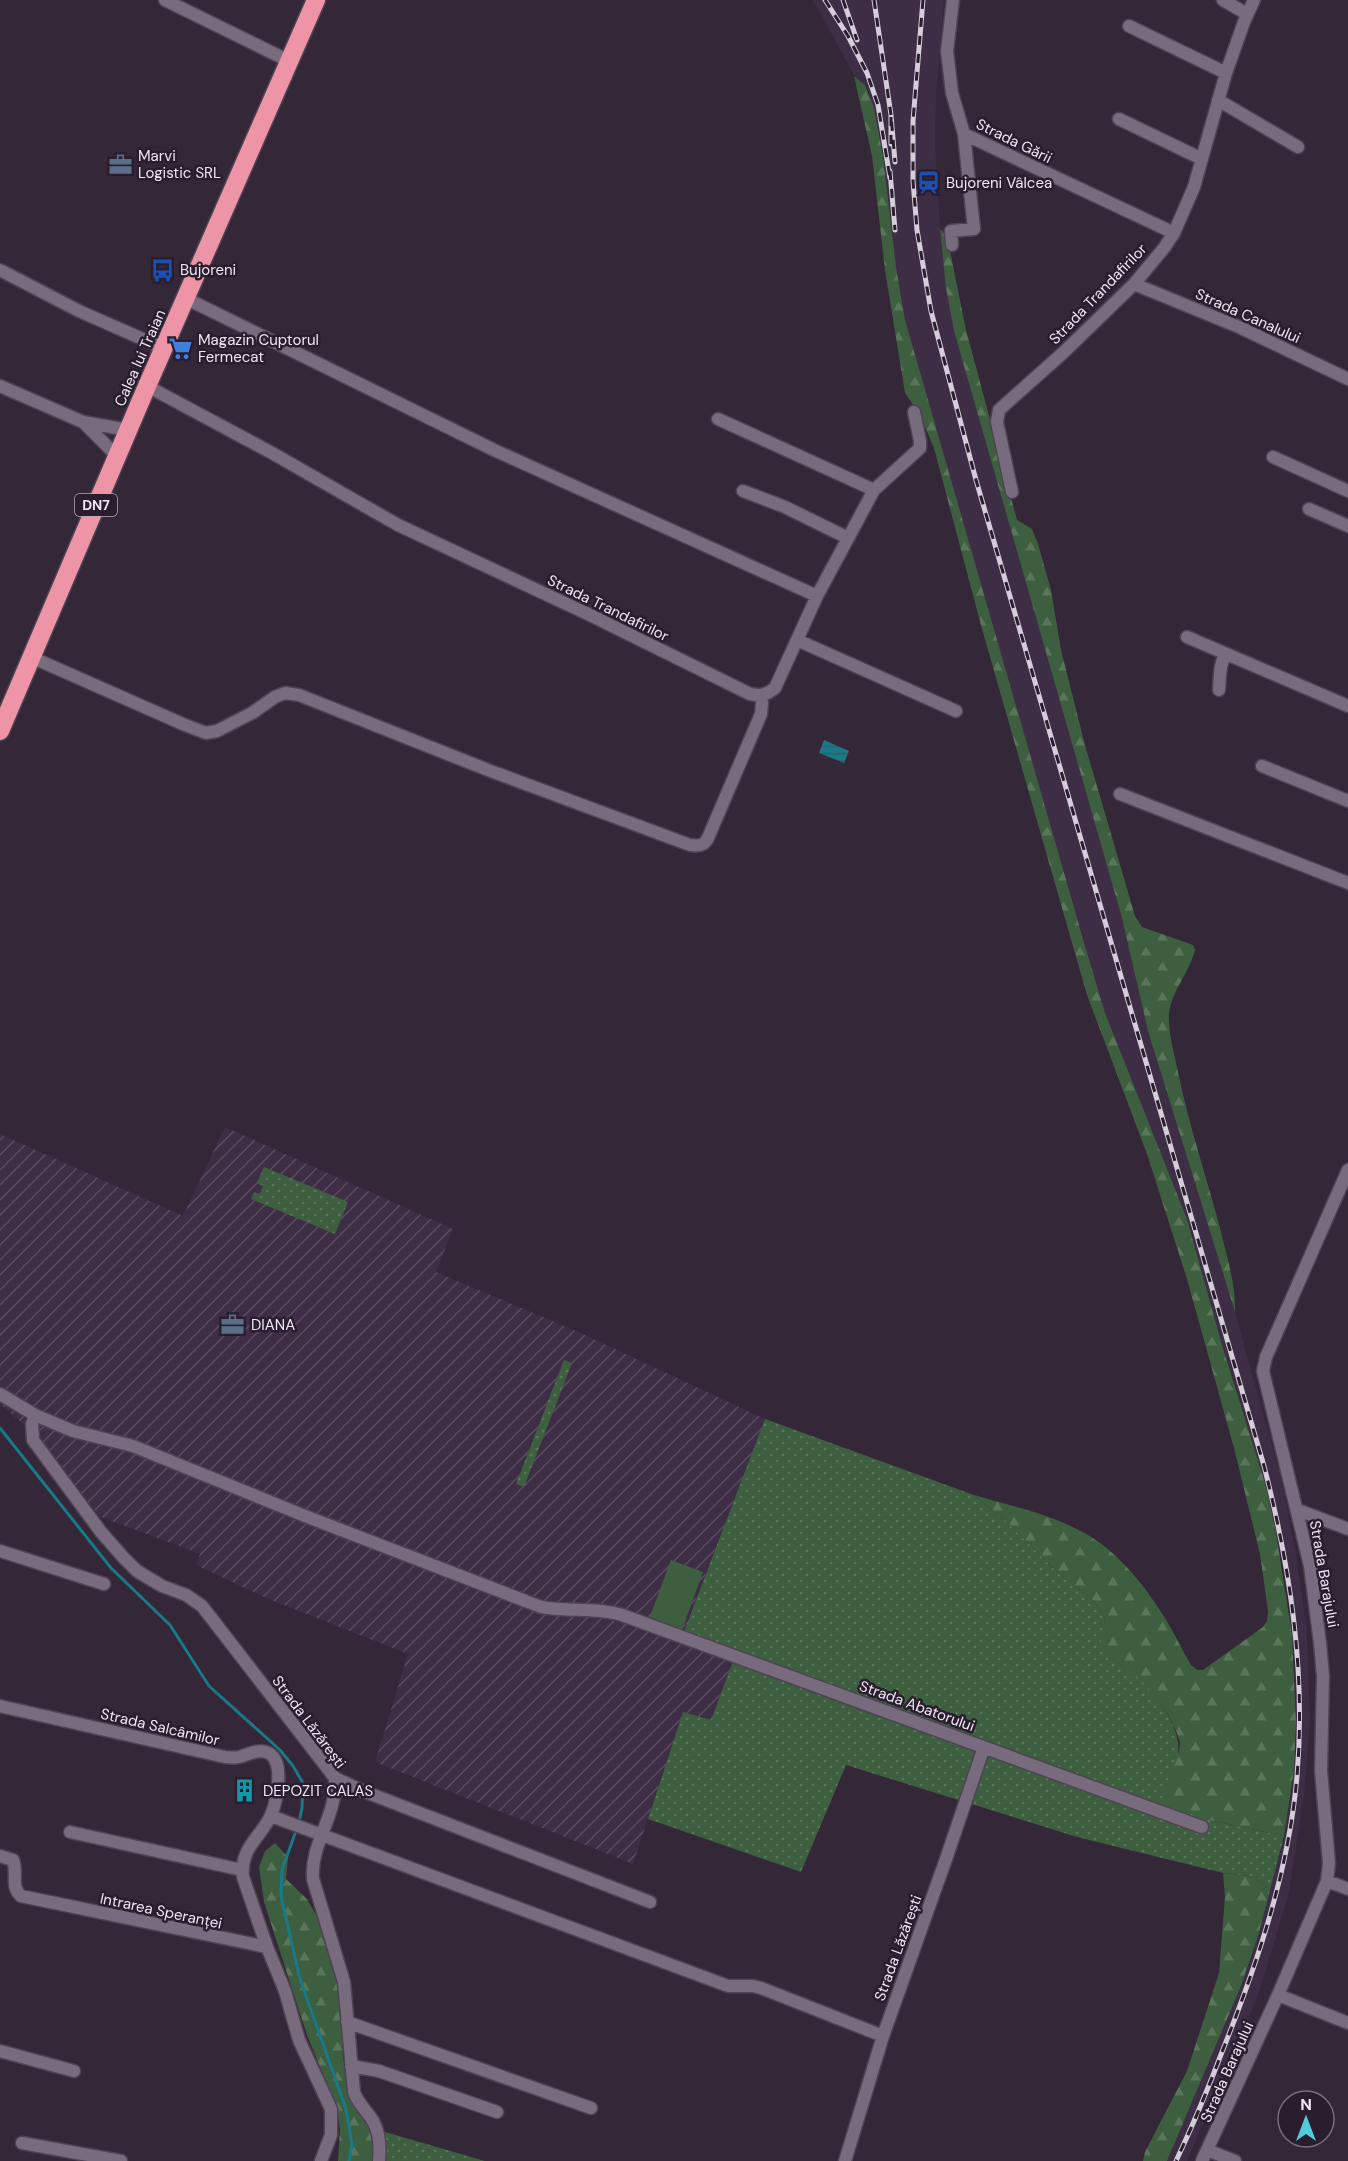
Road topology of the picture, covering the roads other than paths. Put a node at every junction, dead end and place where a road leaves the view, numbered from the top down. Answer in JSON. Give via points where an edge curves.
{"nodes":[{"id":1,"x":165,"y":0,"type":"edge"},
{"id":2,"x":316,"y":0,"type":"edge"},
{"id":3,"x":953,"y":0,"type":"edge"},
{"id":4,"x":1223,"y":0,"type":"edge"},
{"id":5,"x":1254,"y":0,"type":"edge"},
{"id":6,"x":1247,"y":14,"type":"junction"},
{"id":7,"x":1129,"y":27,"type":"dead end"},
{"id":8,"x":289,"y":61,"type":"junction"},
{"id":9,"x":1226,"y":74,"type":"junction"},
{"id":10,"x":1218,"y":100,"type":"junction"},
{"id":11,"x":1119,"y":119,"type":"dead end"},
{"id":12,"x":964,"y":134,"type":"junction"},
{"id":13,"x":1299,"y":147,"type":"dead end"},
{"id":14,"x":1202,"y":159,"type":"junction"},
{"id":15,"x":1174,"y":233,"type":"junction"},
{"id":16,"x":952,"y":245,"type":"dead end"},
{"id":17,"x":0,"y":270,"type":"edge"},
{"id":18,"x":1134,"y":284,"type":"junction"},
{"id":19,"x":185,"y":298,"type":"junction"},
{"id":20,"x":163,"y":348,"type":"junction"},
{"id":21,"x":1348,"y":379,"type":"edge"},
{"id":22,"x":0,"y":386,"type":"edge"},
{"id":23,"x":147,"y":386,"type":"junction"},
{"id":24,"x":914,"y":412,"type":"dead end"},
{"id":25,"x":718,"y":419,"type":"dead end"},
{"id":26,"x":82,"y":422,"type":"junction"},
{"id":27,"x":128,"y":430,"type":"junction"},
{"id":28,"x":117,"y":456,"type":"junction"},
{"id":29,"x":1273,"y":458,"type":"dead end"},
{"id":30,"x":874,"y":490,"type":"junction"},
{"id":31,"x":743,"y":491,"type":"dead end"},
{"id":32,"x":1348,"y":491,"type":"edge"},
{"id":33,"x":1012,"y":492,"type":"dead end"},
{"id":34,"x":1309,"y":509,"type":"dead end"},
{"id":35,"x":1348,"y":526,"type":"edge"},
{"id":36,"x":848,"y":537,"type":"junction"},
{"id":37,"x":817,"y":596,"type":"junction"},
{"id":38,"x":1187,"y":637,"type":"dead end"},
{"id":39,"x":797,"y":640,"type":"junction"},
{"id":40,"x":1226,"y":654,"type":"junction"},
{"id":41,"x":31,"y":657,"type":"junction"},
{"id":42,"x":1219,"y":690,"type":"dead end"},
{"id":43,"x":761,"y":696,"type":"junction"},
{"id":44,"x":1348,"y":706,"type":"edge"},
{"id":45,"x":956,"y":711,"type":"dead end"},
{"id":46,"x":0,"y":731,"type":"edge"},
{"id":47,"x":1262,"y":766,"type":"dead end"},
{"id":48,"x":1120,"y":794,"type":"dead end"},
{"id":49,"x":1348,"y":801,"type":"edge"},
{"id":50,"x":1348,"y":883,"type":"edge"},
{"id":51,"x":1348,"y":1170,"type":"edge"},
{"id":52,"x":0,"y":1394,"type":"edge"},
{"id":53,"x":35,"y":1415,"type":"junction"},
{"id":54,"x":1298,"y":1510,"type":"junction"},
{"id":55,"x":1348,"y":1528,"type":"edge"},
{"id":56,"x":0,"y":1551,"type":"edge"},
{"id":57,"x":104,"y":1584,"type":"dead end"},
{"id":58,"x":0,"y":1706,"type":"edge"},
{"id":59,"x":984,"y":1747,"type":"junction"},
{"id":60,"x":335,"y":1778,"type":"junction"},
{"id":61,"x":271,"y":1815,"type":"junction"},
{"id":62,"x":1202,"y":1827,"type":"dead end"},
{"id":63,"x":70,"y":1832,"type":"dead end"},
{"id":64,"x":322,"y":1834,"type":"junction"},
{"id":65,"x":0,"y":1856,"type":"edge"},
{"id":66,"x":243,"y":1870,"type":"junction"},
{"id":67,"x":1327,"y":1881,"type":"junction"},
{"id":68,"x":1348,"y":1889,"type":"edge"},
{"id":69,"x":650,"y":1902,"type":"dead end"},
{"id":70,"x":267,"y":1947,"type":"junction"},
{"id":71,"x":1278,"y":1995,"type":"junction"},
{"id":72,"x":346,"y":2022,"type":"junction"},
{"id":73,"x":1348,"y":2023,"type":"edge"},
{"id":74,"x":883,"y":2036,"type":"junction"},
{"id":75,"x":0,"y":2051,"type":"edge"},
{"id":76,"x":351,"y":2066,"type":"junction"},
{"id":77,"x":75,"y":2071,"type":"dead end"},
{"id":78,"x":591,"y":2108,"type":"dead end"},
{"id":79,"x":497,"y":2112,"type":"dead end"},
{"id":80,"x":22,"y":2143,"type":"dead end"},
{"id":81,"x":1205,"y":2156,"type":"edge"},
{"id":82,"x":121,"y":2161,"type":"edge"},
{"id":83,"x":321,"y":2161,"type":"edge"},
{"id":84,"x":379,"y":2161,"type":"edge"},
{"id":85,"x":845,"y":2161,"type":"edge"},
{"id":86,"x":1235,"y":2161,"type":"edge"}],
"edges":[{"from":1,"to":8,"type":"street"},
{"from":2,"to":8,"type":"highway","name":"Calea lui Traian","number":"DN7"},
{"from":3,"to":12,"type":"street","name":"Strada Gării","via":[[947,51],[952,93]]},
{"from":4,"to":6,"type":"street"},
{"from":5,"to":6,"type":"street","name":"Strada Trandafirilor"},
{"from":6,"to":9,"type":"street","name":"Strada Trandafirilor"},
{"from":7,"to":9,"type":"street"},
{"from":8,"to":19,"type":"highway","name":"Calea lui Traian","number":"DN7"},
{"from":9,"to":10,"type":"street","name":"Strada Trandafirilor"},
{"from":10,"to":13,"type":"street"},
{"from":10,"to":14,"type":"street","name":"Strada Trandafirilor"},
{"from":11,"to":14,"type":"street"},
{"from":12,"to":15,"type":"street","name":"Strada Gării"},
{"from":12,"to":16,"type":"street","via":[[974,229],[951,231]]},
{"from":14,"to":15,"type":"street","name":"Strada Trandafirilor"},
{"from":15,"to":18,"type":"street","name":"Strada Trandafirilor"},
{"from":17,"to":20,"type":"street"},
{"from":18,"to":21,"type":"street","name":"Strada Canalului","via":[[1239,327]]},
{"from":18,"to":33,"type":"street","name":"Strada Trandafirilor","via":[[999,410],[997,422]]},
{"from":19,"to":20,"type":"highway","name":"Calea lui Traian","number":"DN7"},
{"from":19,"to":37,"type":"street","via":[[494,450]]},
{"from":20,"to":23,"type":"highway","name":"Calea lui Traian","number":"DN7"},
{"from":22,"to":26,"type":"street"},
{"from":23,"to":27,"type":"highway","name":"Calea lui Traian","number":"DN7"},
{"from":23,"to":43,"type":"street","name":"Strada Trandafirilor","via":[[398,525]]},
{"from":24,"to":30,"type":"street","via":[[920,448]]},
{"from":25,"to":30,"type":"street"},
{"from":26,"to":27,"type":"street"},
{"from":26,"to":28,"type":"street"},
{"from":27,"to":28,"type":"highway","name":"Calea lui Traian","number":"DN7"},
{"from":28,"to":41,"type":"highway","name":"Calea lui Traian","number":"DN7"},
{"from":29,"to":32,"type":"street"},
{"from":30,"to":36,"type":"street"},
{"from":31,"to":36,"type":"street"},
{"from":34,"to":35,"type":"street"},
{"from":36,"to":37,"type":"street"},
{"from":37,"to":39,"type":"street"},
{"from":38,"to":40,"type":"street"},
{"from":39,"to":43,"type":"street","via":[[775,687]]},
{"from":39,"to":45,"type":"street"},
{"from":40,"to":42,"type":"street"},
{"from":40,"to":44,"type":"street"},
{"from":41,"to":43,"type":"street","via":[[206,732],[227,727],[285,693],[299,695],[488,770],[698,846],[708,838],[761,714]]},
{"from":41,"to":46,"type":"highway","name":"Calea lui Traian","number":"DN7"},
{"from":47,"to":49,"type":"street"},
{"from":48,"to":50,"type":"street"},
{"from":51,"to":54,"type":"street","name":"Strada Barajului","via":[[1263,1371]]},
{"from":52,"to":53,"type":"street","name":"Strada Abatorului"},
{"from":53,"to":59,"type":"street","name":"Strada Abatorului","via":[[73,1431],[133,1446],[541,1607],[605,1610],[622,1615]]},
{"from":53,"to":60,"type":"street","name":"Strada Lăzărești","via":[[33,1440],[105,1537],[137,1570],[202,1606]]},
{"from":54,"to":55,"type":"street"},
{"from":54,"to":67,"type":"street","name":"Strada Barajului","via":[[1310,1566],[1323,1676],[1321,1770]]},
{"from":56,"to":57,"type":"street"},
{"from":58,"to":61,"type":"street","name":"Strada Salcâmilor","via":[[225,1757],[265,1751],[272,1755],[278,1770]]},
{"from":59,"to":62,"type":"street","name":"Strada Abatorului"},
{"from":59,"to":74,"type":"street","name":"Strada Lăzărești"},
{"from":60,"to":64,"type":"street","name":"Strada Lăzărești","via":[[334,1804]]},
{"from":60,"to":69,"type":"street"},
{"from":61,"to":64,"type":"street"},
{"from":61,"to":66,"type":"street","via":[[246,1854]]},
{"from":63,"to":66,"type":"street"},
{"from":64,"to":72,"type":"street","name":"Strada Lăzărești","via":[[313,1879],[340,1962]]},
{"from":64,"to":74,"type":"street","via":[[728,1986],[761,1988]]},
{"from":65,"to":70,"type":"street","name":"Intrarea Speranței","via":[[13,1860],[15,1888],[21,1896]]},
{"from":66,"to":70,"type":"street"},
{"from":67,"to":68,"type":"street"},
{"from":67,"to":71,"type":"street","name":"Strada Barajului"},
{"from":70,"to":83,"type":"street","via":[[299,2040],[331,2109],[331,2135]]},
{"from":71,"to":73,"type":"street"},
{"from":71,"to":81,"type":"street","name":"Strada Barajului"},
{"from":72,"to":76,"type":"street","name":"Strada Lăzărești"},
{"from":72,"to":78,"type":"street"},
{"from":74,"to":85,"type":"street","name":"Strada Lăzărești"},
{"from":75,"to":77,"type":"street"},
{"from":76,"to":79,"type":"street","via":[[379,2071]]},
{"from":76,"to":84,"type":"street","name":"Strada Lăzărești","via":[[357,2100],[374,2122],[378,2135]]},
{"from":80,"to":82,"type":"street"},
{"from":81,"to":86,"type":"street"}]}
